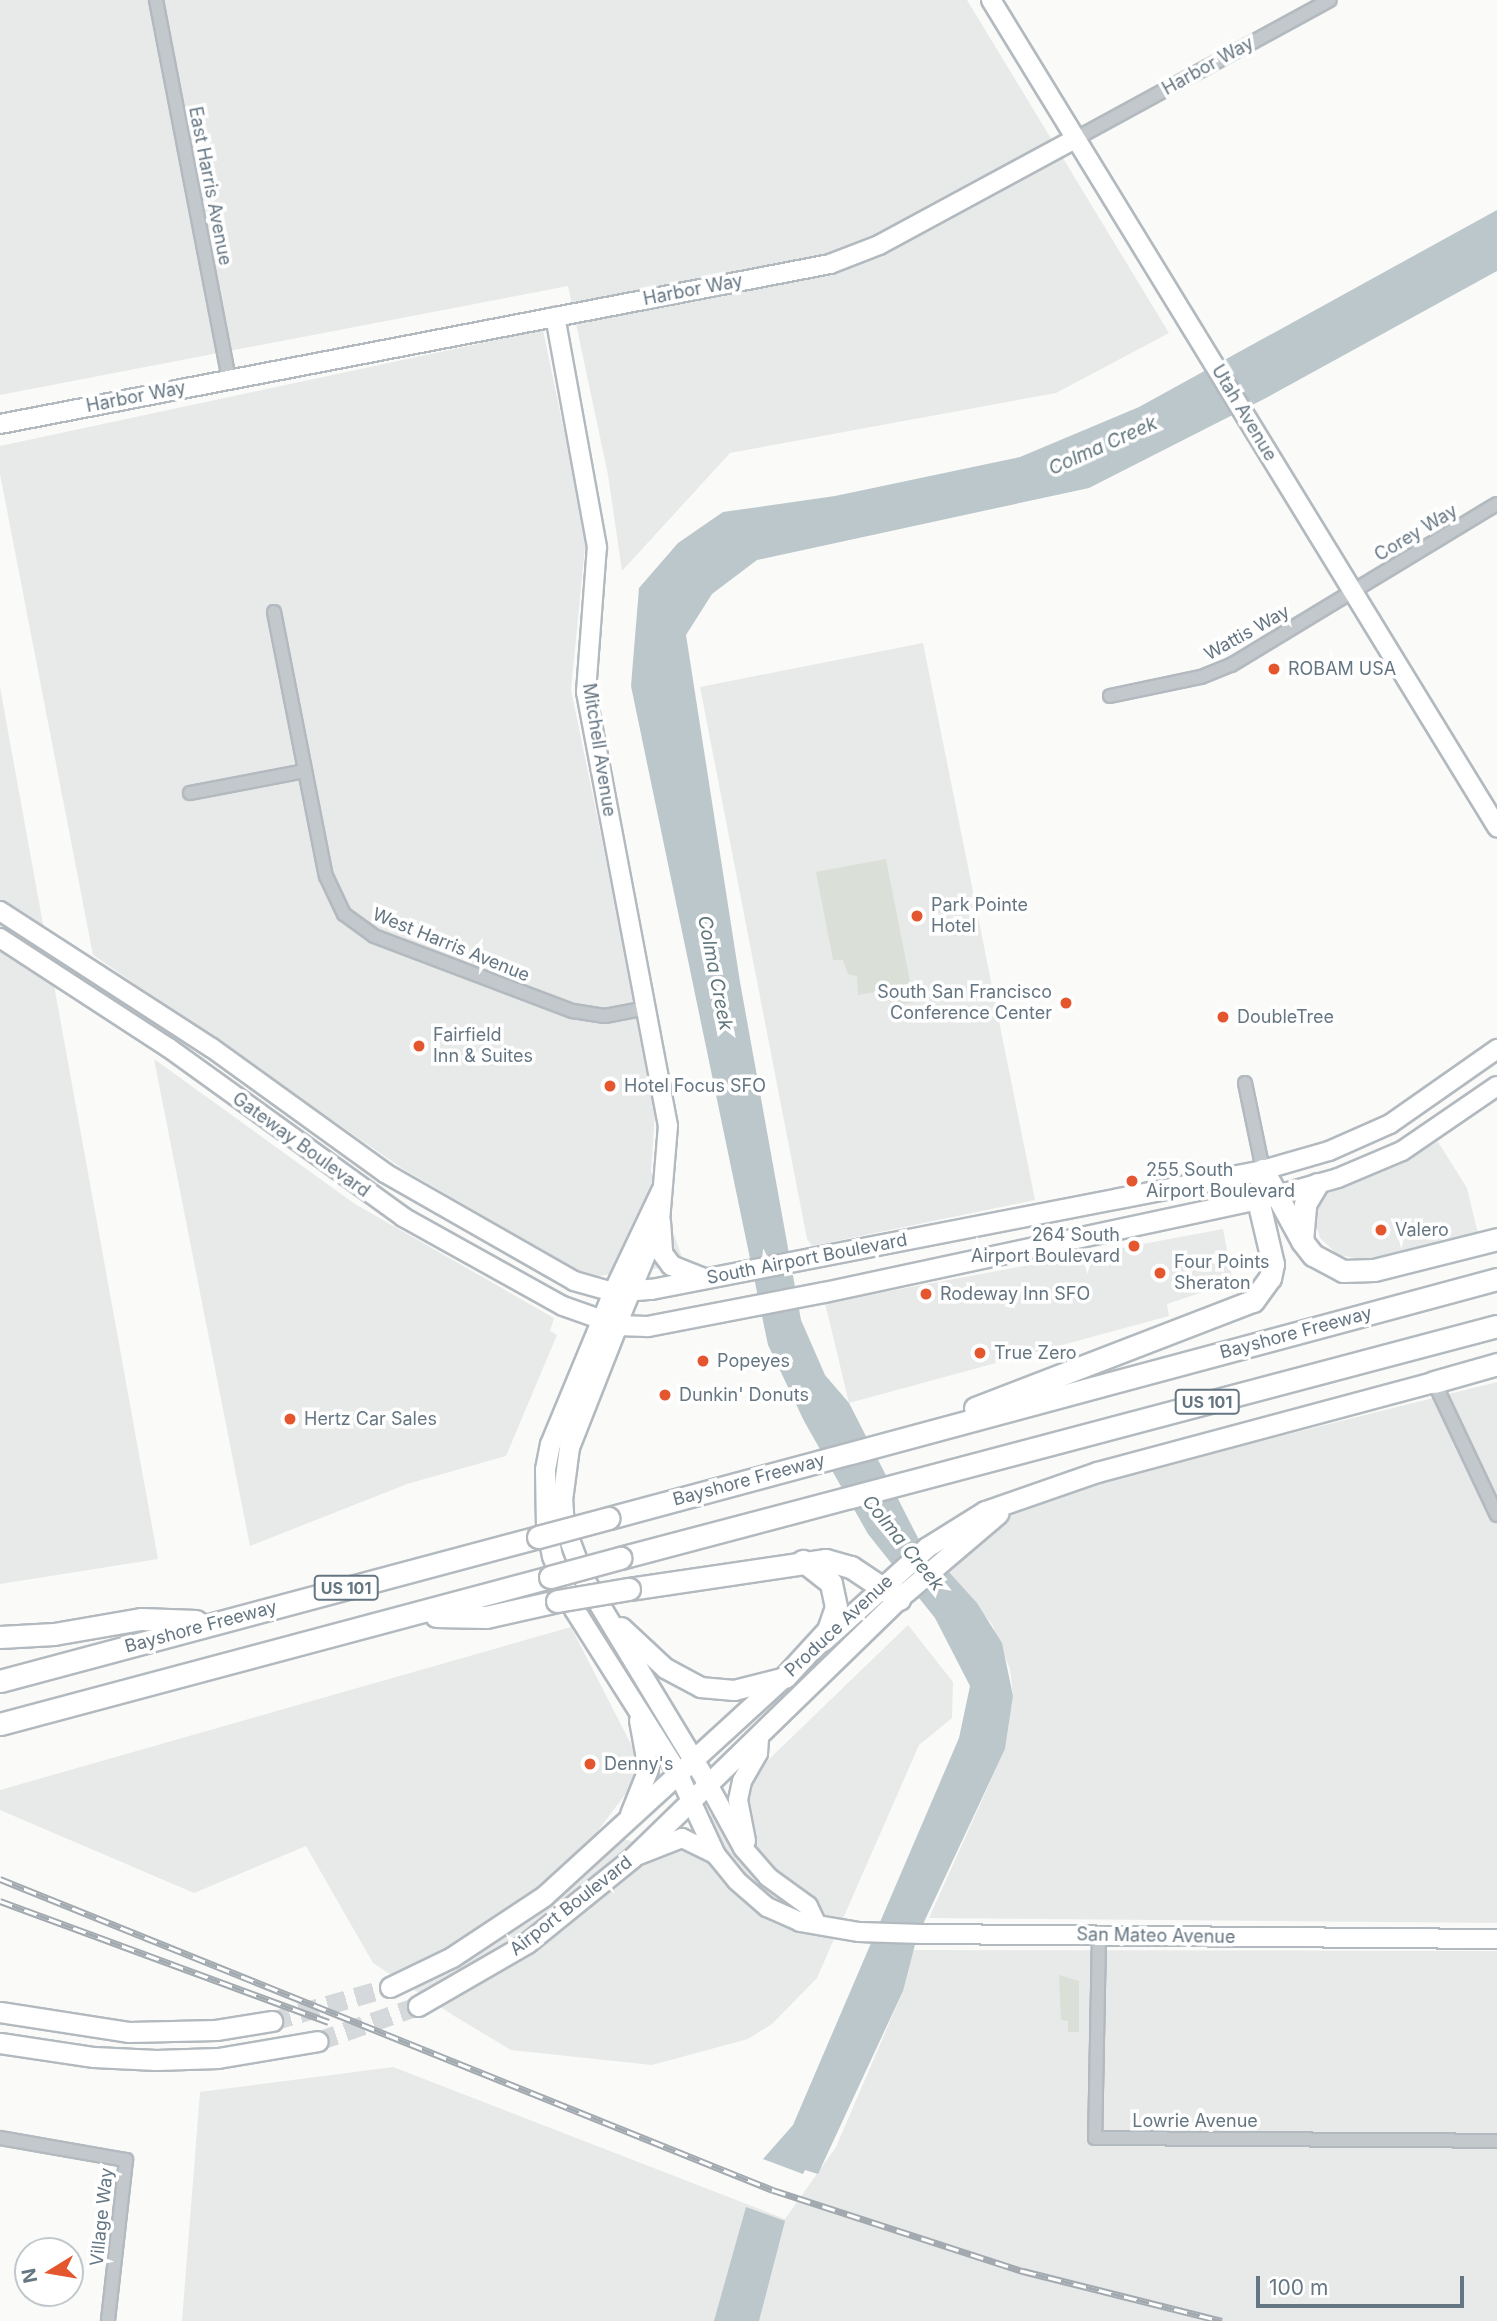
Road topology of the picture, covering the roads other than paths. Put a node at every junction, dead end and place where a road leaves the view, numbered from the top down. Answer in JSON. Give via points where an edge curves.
{"nodes":[{"id":1,"x":156,"y":0,"type":"edge"},
{"id":2,"x":991,"y":0,"type":"edge"},
{"id":3,"x":1330,"y":0,"type":"edge"},
{"id":4,"x":1075,"y":139,"type":"junction"},
{"id":5,"x":555,"y":317,"type":"junction"},
{"id":6,"x":229,"y":380,"type":"junction"},
{"id":7,"x":0,"y":424,"type":"edge"},
{"id":8,"x":1497,"y":504,"type":"edge"},
{"id":9,"x":1353,"y":592,"type":"junction"},
{"id":10,"x":274,"y":612,"type":"dead end"},
{"id":11,"x":1110,"y":696,"type":"dead end"},
{"id":12,"x":305,"y":771,"type":"junction"},
{"id":13,"x":190,"y":793,"type":"dead end"},
{"id":14,"x":1497,"y":827,"type":"edge"},
{"id":15,"x":0,"y":911,"type":"edge"},
{"id":16,"x":0,"y":937,"type":"edge"},
{"id":17,"x":647,"y":1008,"type":"junction"},
{"id":18,"x":1497,"y":1049,"type":"edge"},
{"id":19,"x":1245,"y":1083,"type":"dead end"},
{"id":20,"x":1497,"y":1086,"type":"edge"},
{"id":21,"x":1264,"y":1170,"type":"junction"},
{"id":22,"x":665,"y":1181,"type":"junction"},
{"id":23,"x":1317,"y":1184,"type":"junction"},
{"id":24,"x":1268,"y":1197,"type":"junction"},
{"id":25,"x":660,"y":1221,"type":"junction"},
{"id":26,"x":1497,"y":1239,"type":"edge"},
{"id":27,"x":1302,"y":1241,"type":"junction"},
{"id":28,"x":718,"y":1276,"type":"junction"},
{"id":29,"x":1497,"y":1279,"type":"edge"},
{"id":30,"x":622,"y":1292,"type":"junction"},
{"id":31,"x":608,"y":1323,"type":"junction"},
{"id":32,"x":1497,"y":1326,"type":"edge"},
{"id":33,"x":1497,"y":1364,"type":"edge"},
{"id":34,"x":1434,"y":1382,"type":"junction"},
{"id":35,"x":896,"y":1441,"type":"junction"},
{"id":36,"x":1497,"y":1515,"type":"edge"},
{"id":37,"x":933,"y":1554,"type":"junction"},
{"id":38,"x":803,"y":1561,"type":"junction"},
{"id":39,"x":887,"y":1581,"type":"junction"},
{"id":40,"x":902,"y":1595,"type":"junction"},
{"id":41,"x":601,"y":1608,"type":"junction"},
{"id":42,"x":413,"y":1615,"type":"junction"},
{"id":43,"x":154,"y":1629,"type":"junction"},
{"id":44,"x":0,"y":1637,"type":"edge"},
{"id":45,"x":785,"y":1677,"type":"junction"},
{"id":46,"x":0,"y":1681,"type":"edge"},
{"id":47,"x":627,"y":1690,"type":"junction"},
{"id":48,"x":0,"y":1724,"type":"edge"},
{"id":49,"x":759,"y":1738,"type":"junction"},
{"id":50,"x":695,"y":1760,"type":"junction"},
{"id":51,"x":679,"y":1775,"type":"junction"},
{"id":52,"x":708,"y":1784,"type":"junction"},
{"id":53,"x":690,"y":1801,"type":"junction"},
{"id":54,"x":601,"y":1848,"type":"junction"},
{"id":55,"x":716,"y":1855,"type":"junction"},
{"id":56,"x":632,"y":1858,"type":"junction"},
{"id":57,"x":756,"y":1865,"type":"junction"},
{"id":58,"x":816,"y":1922,"type":"junction"},
{"id":59,"x":1099,"y":1936,"type":"junction"},
{"id":60,"x":1497,"y":1939,"type":"edge"},
{"id":61,"x":390,"y":1987,"type":"tunnel mouth"},
{"id":62,"x":418,"y":2006,"type":"tunnel mouth"},
{"id":63,"x":0,"y":2012,"type":"edge"},
{"id":64,"x":272,"y":2021,"type":"tunnel mouth"},
{"id":65,"x":318,"y":2041,"type":"tunnel mouth"},
{"id":66,"x":0,"y":2043,"type":"edge"},
{"id":67,"x":0,"y":2138,"type":"edge"},
{"id":68,"x":1497,"y":2141,"type":"edge"},
{"id":69,"x":108,"y":2321,"type":"edge"}],
"edges":[{"from":1,"to":6,"type":"street","name":"East Harris Avenue"},
{"from":2,"to":4,"type":"street","name":"Utah Avenue"},
{"from":3,"to":4,"type":"street","name":"Harbor Way"},
{"from":4,"to":5,"type":"street","name":"Harbor Way","via":[[844,260]]},
{"from":4,"to":9,"type":"street","name":"Utah Avenue"},
{"from":5,"to":6,"type":"street","name":"Harbor Way"},
{"from":5,"to":17,"type":"street","name":"Mitchell Avenue","via":[[597,547],[586,692]]},
{"from":6,"to":7,"type":"street","name":"Harbor Way"},
{"from":8,"to":9,"type":"street","name":"Corey Way"},
{"from":9,"to":11,"type":"street","name":"Wattis Way","via":[[1220,670]]},
{"from":9,"to":14,"type":"street","name":"Utah Avenue"},
{"from":10,"to":12,"type":"street","name":"West Harris Avenue"},
{"from":12,"to":13,"type":"street"},
{"from":12,"to":17,"type":"street","name":"West Harris Avenue","via":[[332,895],[359,928],[573,1011],[605,1016]]},
{"from":15,"to":30,"type":"street","name":"Gateway Boulevard","via":[[212,1048],[415,1191],[557,1273]]},
{"from":16,"to":31,"type":"street","name":"Gateway Boulevard","via":[[169,1048],[371,1196],[543,1295]]},
{"from":17,"to":22,"type":"street","name":"Mitchell Avenue","via":[[668,1126]]},
{"from":18,"to":21,"type":"street","name":"South Airport Boulevard","via":[[1390,1124],[1329,1151]]},
{"from":19,"to":21,"type":"street"},
{"from":20,"to":23,"type":"street","name":"South Airport Boulevard","via":[[1402,1151]]},
{"from":21,"to":24,"type":"highway"},
{"from":21,"to":28,"type":"main road","name":"South Airport Boulevard"},
{"from":22,"to":25,"type":"street","name":"Mitchell Avenue"},
{"from":22,"to":30,"type":"street","name":"Mitchell Avenue"},
{"from":23,"to":24,"type":"street","name":"South Airport Boulevard"},
{"from":23,"to":27,"type":"highway","via":[[1305,1204]]},
{"from":24,"to":27,"type":"highway"},
{"from":24,"to":31,"type":"main road","name":"South Airport Boulevard","via":[[647,1326]]},
{"from":24,"to":35,"type":"highway","via":[[1273,1264],[1253,1301],[1082,1363]]},
{"from":25,"to":28,"type":"main road","via":[[662,1252],[671,1265],[682,1272]]},
{"from":25,"to":30,"type":"street","name":"Mitchell Avenue"},
{"from":26,"to":27,"type":"highway","via":[[1358,1273],[1330,1267]]},
{"from":28,"to":30,"type":"main road","name":"South Airport Boulevard"},
{"from":29,"to":35,"type":"highway","name":"Bayshore Freeway","number":"US 101"},
{"from":30,"to":31,"type":"main road"},
{"from":31,"to":41,"type":"main road","via":[[577,1424],[562,1500],[572,1551]]},
{"from":31,"to":47,"type":"main road","via":[[550,1444],[545,1517],[552,1556],[574,1609]]},
{"from":32,"to":42,"type":"highway","number":"US 101","bridge":true},
{"from":33,"to":34,"type":"highway"},
{"from":34,"to":36,"type":"street"},
{"from":34,"to":37,"type":"main road","name":"Produce Avenue","via":[[1097,1472],[1015,1500]]},
{"from":35,"to":43,"type":"highway","name":"Bayshore Freeway","number":"US 101","bridge":true,"via":[[247,1615]]},
{"from":37,"to":39,"type":"main road","name":"Produce Avenue"},
{"from":37,"to":40,"type":"main road","name":"Produce Avenue"},
{"from":38,"to":39,"type":"highway","via":[[839,1562]]},
{"from":38,"to":42,"type":"highway","bridge":true,"via":[[486,1617]]},
{"from":38,"to":45,"type":"highway","via":[[831,1583],[836,1607],[828,1630]]},
{"from":39,"to":40,"type":"highway"},
{"from":39,"to":45,"type":"main road","name":"Produce Avenue"},
{"from":40,"to":49,"type":"main road","name":"Produce Avenue"},
{"from":41,"to":45,"type":"main road","via":[[665,1668],[700,1687],[734,1690]]},
{"from":41,"to":50,"type":"main road"},
{"from":42,"to":48,"type":"highway","number":"US 101"},
{"from":43,"to":44,"type":"highway"},
{"from":43,"to":46,"type":"highway","name":"Bayshore Freeway"},
{"from":45,"to":50,"type":"main road","name":"Produce Avenue"},
{"from":47,"to":51,"type":"main road"},
{"from":47,"to":54,"type":"main road","via":[[646,1738],[648,1773],[632,1810]]},
{"from":49,"to":52,"type":"main road","name":"Produce Avenue"},
{"from":49,"to":57,"type":"street","via":[[758,1754],[742,1782],[738,1800]]},
{"from":50,"to":51,"type":"main road","name":"Produce Avenue"},
{"from":50,"to":52,"type":"main road"},
{"from":51,"to":53,"type":"street","name":"San Mateo Avenue"},
{"from":51,"to":54,"type":"main road","name":"Airport Boulevard"},
{"from":52,"to":53,"type":"main road","name":"Airport Boulevard"},
{"from":52,"to":57,"type":"street"},
{"from":53,"to":55,"type":"street","name":"San Mateo Avenue"},
{"from":53,"to":56,"type":"main road","name":"Airport Boulevard"},
{"from":54,"to":61,"type":"main road","name":"Airport Boulevard","via":[[512,1920],[452,1957]]},
{"from":55,"to":56,"type":"street","via":[[682,1838]]},
{"from":55,"to":58,"type":"street","name":"San Mateo Avenue","via":[[767,1907],[800,1922]]},
{"from":56,"to":62,"type":"main road","name":"Airport Boulevard","via":[[527,1943]]},
{"from":57,"to":58,"type":"street","via":[[808,1906]]},
{"from":58,"to":59,"type":"street","name":"San Mateo Avenue","via":[[872,1933]]},
{"from":59,"to":60,"type":"street","name":"San Mateo Avenue"},
{"from":59,"to":68,"type":"street","name":"Lowrie Avenue","via":[[1095,2138]]},
{"from":63,"to":64,"type":"main road","via":[[68,2026],[142,2032]]},
{"from":65,"to":66,"type":"main road","via":[[218,2058],[156,2060],[94,2057]]},
{"from":67,"to":69,"type":"street","name":"Village Way","via":[[126,2160]]}]}
